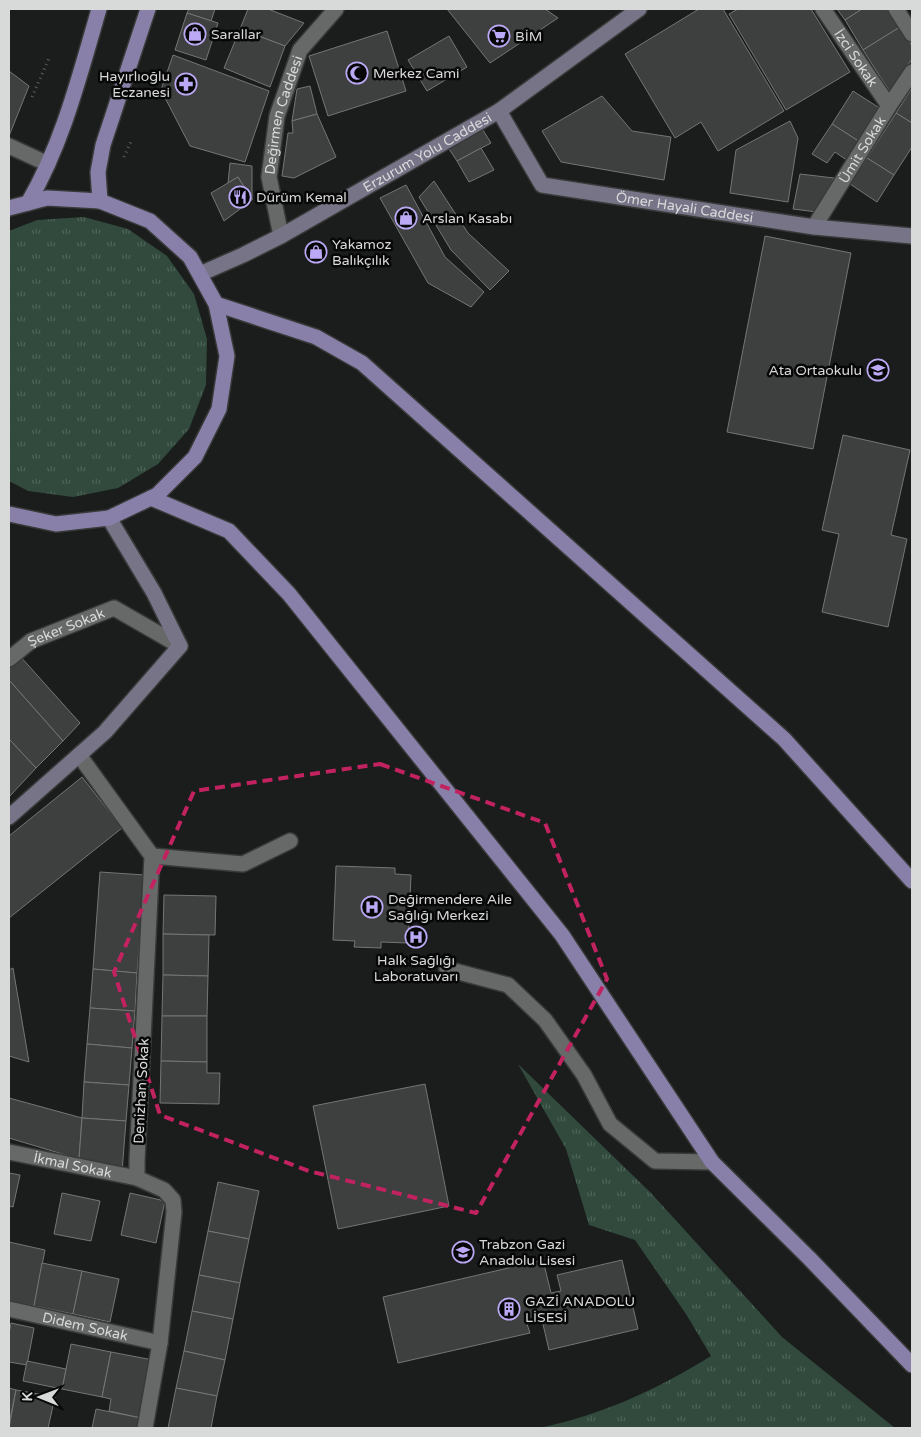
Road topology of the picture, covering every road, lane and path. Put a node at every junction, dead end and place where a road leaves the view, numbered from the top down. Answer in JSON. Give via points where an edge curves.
{"nodes":[{"id":1,"x":99,"y":9,"type":"edge"},
{"id":2,"x":148,"y":9,"type":"edge"},
{"id":3,"x":336,"y":9,"type":"edge"},
{"id":4,"x":639,"y":9,"type":"edge"},
{"id":5,"x":823,"y":9,"type":"edge"},
{"id":6,"x":896,"y":9,"type":"edge"},
{"id":7,"x":912,"y":34,"type":"edge"},
{"id":8,"x":50,"y":56,"type":"dead end"},
{"id":9,"x":912,"y":72,"type":"edge"},
{"id":10,"x":32,"y":97,"type":"dead end"},
{"id":11,"x":889,"y":106,"type":"junction"},
{"id":12,"x":499,"y":111,"type":"junction"},
{"id":13,"x":9,"y":146,"type":"edge"},
{"id":14,"x":48,"y":164,"type":"junction"},
{"id":15,"x":100,"y":201,"type":"junction"},
{"id":16,"x":28,"y":203,"type":"junction"},
{"id":17,"x":9,"y":208,"type":"edge"},
{"id":18,"x":814,"y":227,"type":"junction"},
{"id":19,"x":281,"y":236,"type":"junction"},
{"id":20,"x":912,"y":236,"type":"edge"},
{"id":21,"x":200,"y":274,"type":"junction"},
{"id":22,"x":216,"y":304,"type":"junction"},
{"id":23,"x":151,"y":498,"type":"junction"},
{"id":24,"x":9,"y":514,"type":"edge"},
{"id":25,"x":109,"y":518,"type":"junction"},
{"id":26,"x":180,"y":646,"type":"junction"},
{"id":27,"x":9,"y":659,"type":"edge"},
{"id":28,"x":79,"y":755,"type":"junction"},
{"id":29,"x":9,"y":817,"type":"edge"},
{"id":30,"x":290,"y":841,"type":"dead end"},
{"id":31,"x":152,"y":856,"type":"junction"},
{"id":32,"x":912,"y":881,"type":"edge"},
{"id":33,"x":447,"y":969,"type":"dead end"},
{"id":34,"x":9,"y":1152,"type":"edge"},
{"id":35,"x":712,"y":1162,"type":"junction"},
{"id":36,"x":138,"y":1178,"type":"junction"},
{"id":37,"x":9,"y":1309,"type":"edge"},
{"id":38,"x":160,"y":1343,"type":"junction"},
{"id":39,"x":912,"y":1365,"type":"edge"},
{"id":40,"x":145,"y":1428,"type":"edge"}],
"edges":[{"from":1,"to":14,"type":"main road","via":[[75,93]]},
{"from":2,"to":15,"type":"main road","via":[[103,146],[98,172]]},
{"from":3,"to":19,"type":"street","name":"Değirmen Caddesi","via":[[300,50],[277,116],[269,178]]},
{"from":4,"to":12,"type":"street","name":"Erzurum Yolu Caddesi"},
{"from":5,"to":11,"type":"street","name":"İzci Sokak"},
{"from":6,"to":7,"type":"street"},
{"from":8,"to":10,"type":"path"},
{"from":9,"to":11,"type":"street","name":"Ümit Sokak"},
{"from":11,"to":18,"type":"street","name":"Ümit Sokak"},
{"from":12,"to":18,"type":"street","name":"Ömer Hayali Caddesi","via":[[542,185]]},
{"from":12,"to":19,"type":"street","name":"Erzurum Yolu Caddesi"},
{"from":13,"to":14,"type":"street"},
{"from":14,"to":16,"type":"main road"},
{"from":15,"to":16,"type":"main road","via":[[47,198]]},
{"from":15,"to":21,"type":"main road","via":[[150,221],[190,257]]},
{"from":16,"to":17,"type":"main road"},
{"from":18,"to":20,"type":"street","name":"Ömer Hayali Caddesi"},
{"from":19,"to":21,"type":"street","name":"Erzurum Yolu Caddesi"},
{"from":21,"to":22,"type":"main road"},
{"from":22,"to":23,"type":"main road","via":[[227,356],[219,409],[195,457]]},
{"from":22,"to":32,"type":"main road","via":[[316,337],[362,363],[784,739]]},
{"from":23,"to":25,"type":"main road"},
{"from":23,"to":35,"type":"main road","via":[[229,531],[289,594],[562,934]]},
{"from":24,"to":25,"type":"main road","via":[[56,524]]},
{"from":25,"to":26,"type":"street","via":[[154,593]]},
{"from":26,"to":27,"type":"street","name":"Şeker Sokak","via":[[114,608],[31,641]]},
{"from":26,"to":28,"type":"street","via":[[105,732]]},
{"from":28,"to":29,"type":"street"},
{"from":28,"to":31,"type":"street"},
{"from":30,"to":31,"type":"street","via":[[243,864]]},
{"from":31,"to":36,"type":"street","name":"Denizhan Sokak"},
{"from":33,"to":35,"type":"street","via":[[508,985],[545,1020],[584,1075],[610,1124],[655,1161]]},
{"from":34,"to":36,"type":"street","name":"İkmal Sokak"},
{"from":35,"to":39,"type":"main road"},
{"from":36,"to":38,"type":"street","via":[[164,1190],[173,1200]]},
{"from":37,"to":38,"type":"street","name":"Didem Sokak"},
{"from":38,"to":40,"type":"street"}]}
